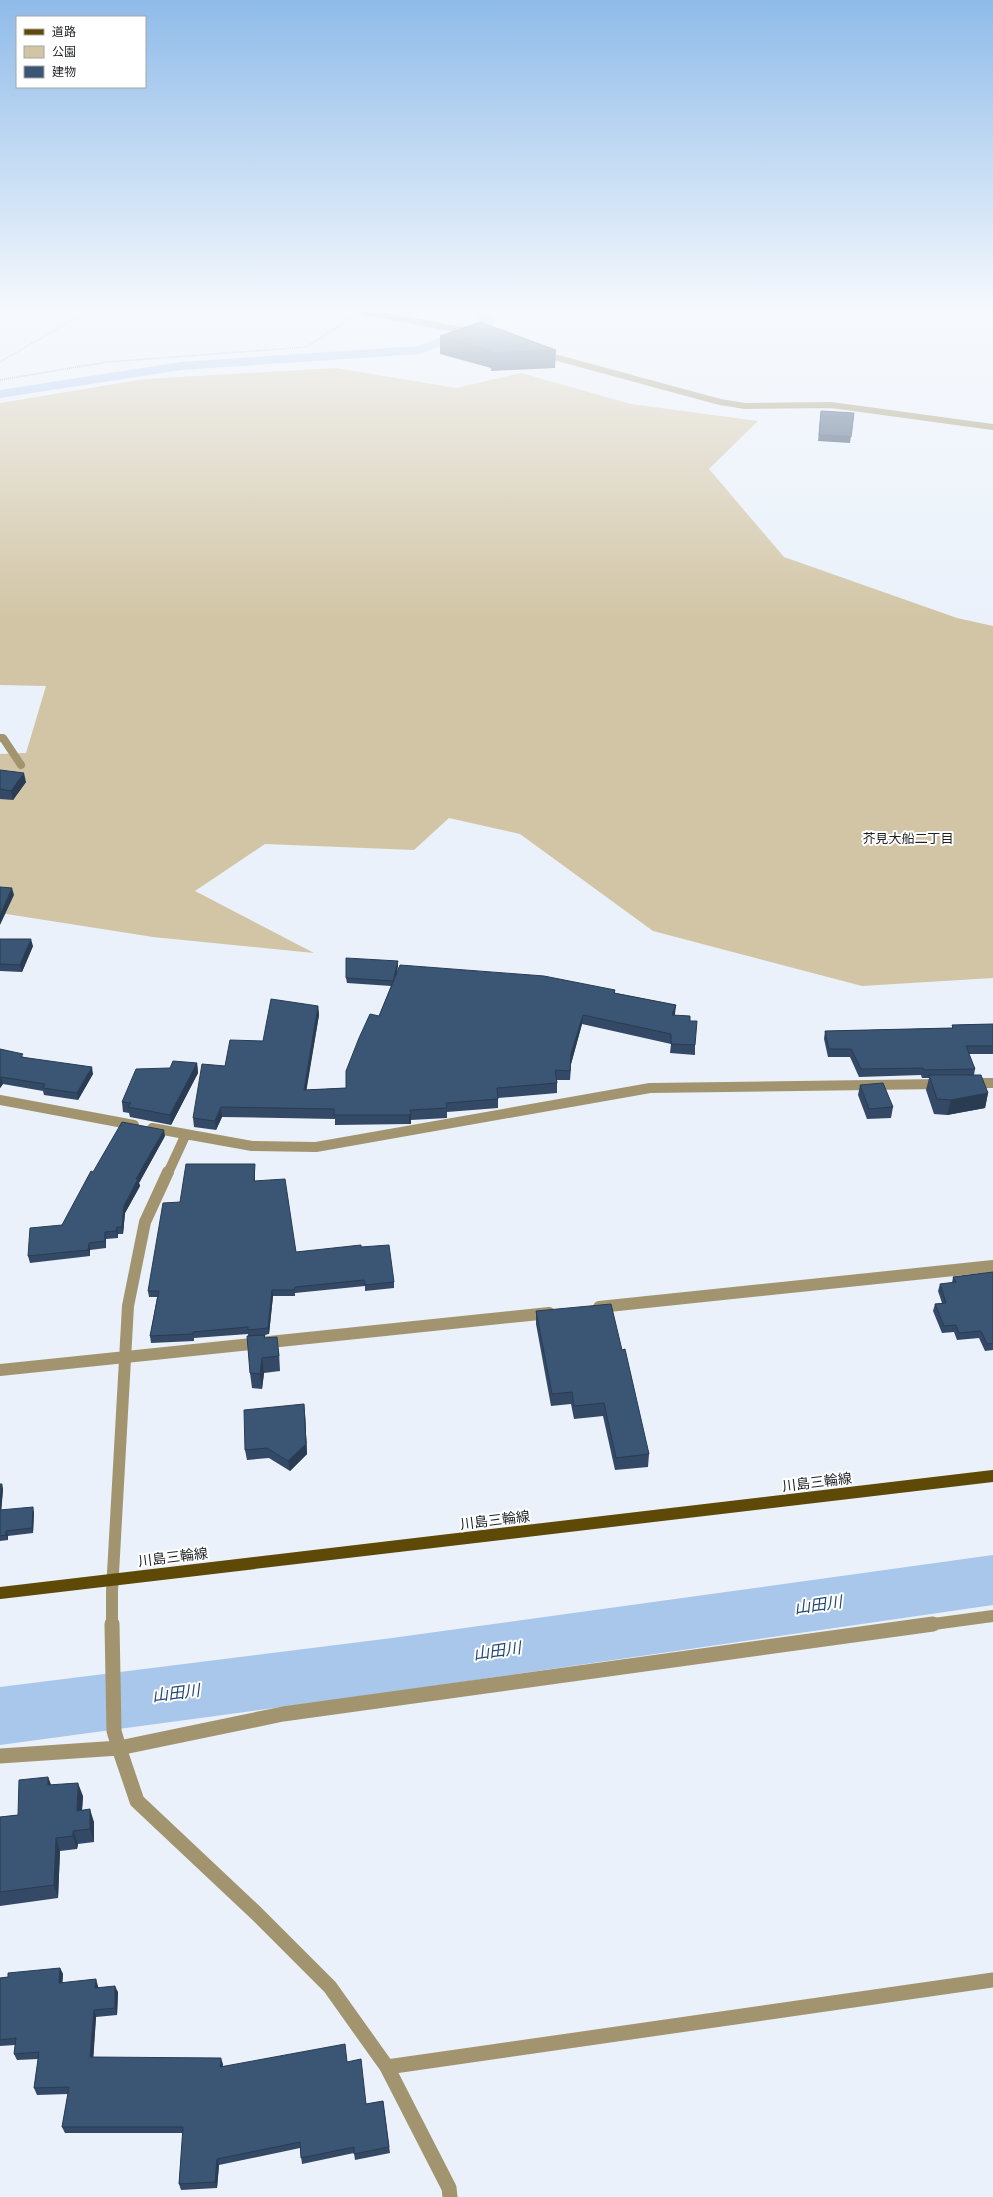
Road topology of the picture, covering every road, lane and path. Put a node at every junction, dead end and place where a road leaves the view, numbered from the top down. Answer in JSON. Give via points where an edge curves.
{"nodes":[{"id":1,"x":908,"y":415,"type":"edge"},
{"id":2,"x":993,"y":427,"type":"edge"},
{"id":3,"x":0,"y":738,"type":"edge"},
{"id":4,"x":21,"y":765,"type":"dead end"},
{"id":5,"x":993,"y":1083,"type":"edge"},
{"id":6,"x":0,"y":1100,"type":"edge"},
{"id":7,"x":186,"y":1134,"type":"junction"},
{"id":8,"x":993,"y":1266,"type":"edge"},
{"id":9,"x":591,"y":1308,"type":"edge"},
{"id":10,"x":559,"y":1312,"type":"edge"},
{"id":11,"x":124,"y":1357,"type":"junction"},
{"id":12,"x":0,"y":1370,"type":"edge"},
{"id":13,"x":993,"y":1476,"type":"edge"},
{"id":14,"x":113,"y":1585,"type":"junction"},
{"id":15,"x":0,"y":1593,"type":"edge"},
{"id":16,"x":993,"y":1616,"type":"edge"},
{"id":17,"x":119,"y":1748,"type":"junction"},
{"id":18,"x":0,"y":1756,"type":"edge"},
{"id":19,"x":993,"y":1980,"type":"edge"},
{"id":20,"x":387,"y":2067,"type":"junction"},
{"id":21,"x":450,"y":2197,"type":"edge"}],
"edges":[{"from":1,"to":2,"type":"street"},
{"from":3,"to":4,"type":"street","via":[[3,738]]},
{"from":5,"to":7,"type":"street","via":[[650,1088],[316,1147],[252,1146]]},
{"from":6,"to":7,"type":"street"},
{"from":7,"to":11,"type":"street","via":[[145,1222],[128,1306]]},
{"from":8,"to":9,"type":"street"},
{"from":10,"to":11,"type":"street"},
{"from":11,"to":12,"type":"street"},
{"from":11,"to":14,"type":"street"},
{"from":13,"to":14,"type":"main road","name":"川島三輪線"},
{"from":14,"to":15,"type":"main road","name":"川島三輪線"},
{"from":14,"to":17,"type":"street","via":[[114,1731]]},
{"from":16,"to":17,"type":"street","via":[[283,1714]]},
{"from":17,"to":18,"type":"street"},
{"from":17,"to":20,"type":"street","via":[[137,1801],[330,1987]]},
{"from":19,"to":20,"type":"street"},
{"from":20,"to":21,"type":"street","via":[[449,2188]]}]}
